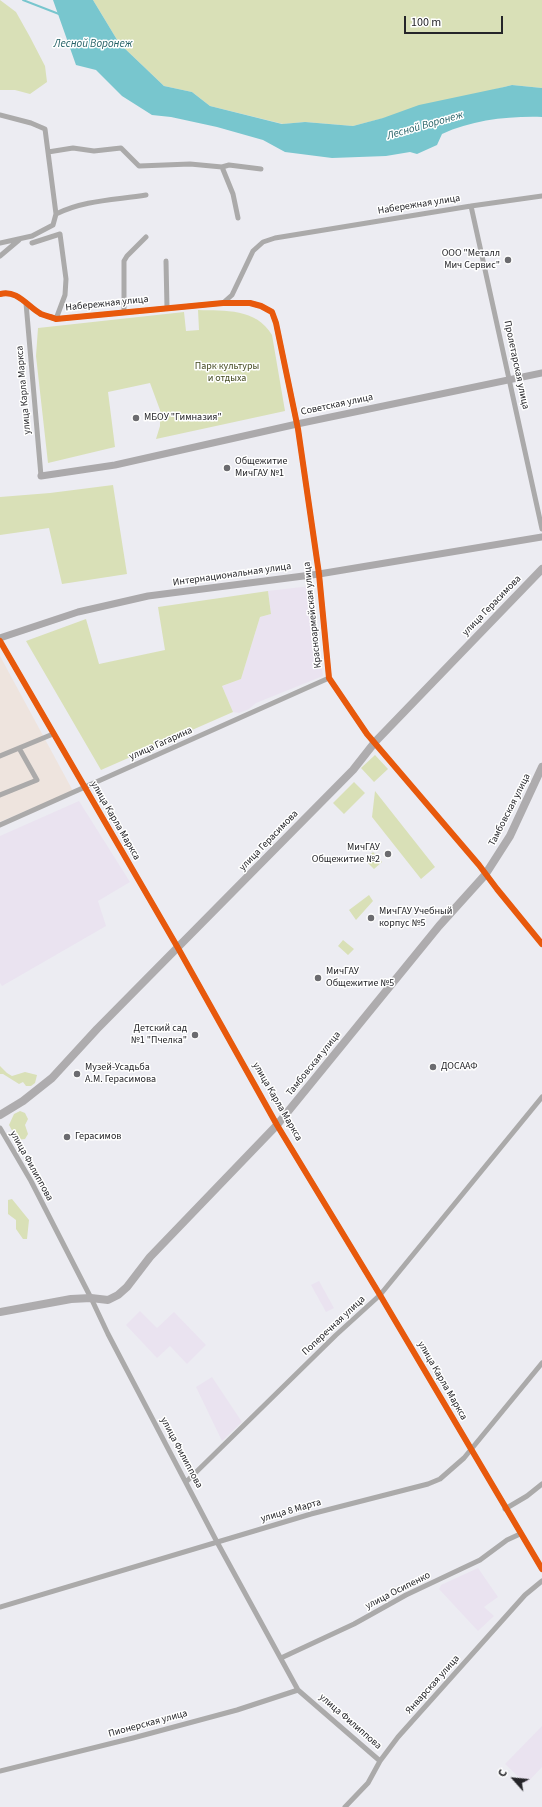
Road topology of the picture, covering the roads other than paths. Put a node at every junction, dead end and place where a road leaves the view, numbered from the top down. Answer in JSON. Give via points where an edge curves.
{"nodes":[{"id":1,"x":0,"y":115,"type":"edge"},
{"id":2,"x":48,"y":152,"type":"junction"},
{"id":3,"x":222,"y":167,"type":"junction"},
{"id":4,"x":261,"y":169,"type":"dead end"},
{"id":5,"x":146,"y":196,"type":"dead end"},
{"id":6,"x":542,"y":196,"type":"edge"},
{"id":7,"x":471,"y":206,"type":"junction"},
{"id":8,"x":56,"y":214,"type":"junction"},
{"id":9,"x":238,"y":218,"type":"dead end"},
{"id":10,"x":146,"y":236,"type":"dead end"},
{"id":11,"x":21,"y":238,"type":"junction"},
{"id":12,"x":0,"y":243,"type":"edge"},
{"id":13,"x":32,"y":243,"type":"dead end"},
{"id":14,"x":0,"y":256,"type":"edge"},
{"id":15,"x":166,"y":261,"type":"dead end"},
{"id":16,"x":0,"y":294,"type":"edge"},
{"id":17,"x":26,"y":303,"type":"junction"},
{"id":18,"x":223,"y":303,"type":"junction"},
{"id":19,"x":167,"y":308,"type":"junction"},
{"id":20,"x":124,"y":312,"type":"junction"},
{"id":21,"x":56,"y":319,"type":"junction"},
{"id":22,"x":542,"y":373,"type":"edge"},
{"id":23,"x":510,"y":380,"type":"junction"},
{"id":24,"x":297,"y":424,"type":"junction"},
{"id":25,"x":41,"y":476,"type":"joint"},
{"id":26,"x":542,"y":529,"type":"edge"},
{"id":27,"x":542,"y":537,"type":"edge"},
{"id":28,"x":542,"y":569,"type":"edge"},
{"id":29,"x":319,"y":574,"type":"junction"},
{"id":30,"x":0,"y":639,"type":"edge"},
{"id":31,"x":330,"y":678,"type":"junction"},
{"id":32,"x":53,"y":734,"type":"junction"},
{"id":33,"x":375,"y":742,"type":"junction"},
{"id":34,"x":19,"y":748,"type":"junction"},
{"id":35,"x":0,"y":756,"type":"edge"},
{"id":36,"x":542,"y":767,"type":"edge"},
{"id":37,"x":84,"y":788,"type":"junction"},
{"id":38,"x":0,"y":795,"type":"edge"},
{"id":39,"x":0,"y":825,"type":"edge"},
{"id":40,"x":486,"y":875,"type":"junction"},
{"id":41,"x":542,"y":944,"type":"edge"},
{"id":42,"x":178,"y":948,"type":"junction"},
{"id":43,"x":542,"y":1097,"type":"edge"},
{"id":44,"x":0,"y":1115,"type":"edge"},
{"id":45,"x":277,"y":1125,"type":"junction"},
{"id":46,"x":0,"y":1128,"type":"edge"},
{"id":47,"x":380,"y":1295,"type":"junction"},
{"id":48,"x":91,"y":1298,"type":"junction"},
{"id":49,"x":0,"y":1312,"type":"edge"},
{"id":50,"x":542,"y":1363,"type":"edge"},
{"id":51,"x":471,"y":1450,"type":"junction"},
{"id":52,"x":186,"y":1482,"type":"junction"},
{"id":53,"x":542,"y":1484,"type":"edge"},
{"id":54,"x":506,"y":1509,"type":"junction"},
{"id":55,"x":520,"y":1534,"type":"junction"},
{"id":56,"x":216,"y":1542,"type":"junction"},
{"id":57,"x":542,"y":1570,"type":"edge"},
{"id":58,"x":542,"y":1580,"type":"edge"},
{"id":59,"x":0,"y":1606,"type":"edge"},
{"id":60,"x":281,"y":1658,"type":"junction"},
{"id":61,"x":298,"y":1690,"type":"junction"},
{"id":62,"x":380,"y":1761,"type":"junction"},
{"id":63,"x":0,"y":1770,"type":"edge"},
{"id":64,"x":345,"y":1807,"type":"edge"}],
"edges":[{"from":1,"to":2,"type":"street","via":[[45,130]]},
{"from":2,"to":3,"type":"street","via":[[73,148],[94,151],[121,148],[138,166],[190,164]]},
{"from":2,"to":8,"type":"street"},
{"from":3,"to":4,"type":"street","via":[[229,165]]},
{"from":3,"to":9,"type":"street","via":[[233,194]]},
{"from":5,"to":8,"type":"street","via":[[98,201]]},
{"from":6,"to":7,"type":"street","name":"Набережная улица"},
{"from":7,"to":18,"type":"street","name":"Набережная улица","via":[[263,242],[253,251],[232,294]]},
{"from":7,"to":23,"type":"street","name":"Пролетарская улица"},
{"from":8,"to":11,"type":"street","via":[[54,225],[32,236]]},
{"from":10,"to":20,"type":"street","name":"Набережная улица","via":[[124,261]]},
{"from":11,"to":12,"type":"street"},
{"from":11,"to":14,"type":"street"},
{"from":13,"to":21,"type":"street","name":"Набережная улица","via":[[60,234],[66,279],[65,295]]},
{"from":15,"to":19,"type":"street"},
{"from":16,"to":17,"type":"street","name":"Набережная улица","via":[[5,292],[17,296]]},
{"from":17,"to":21,"type":"street","name":"Набережная улица","via":[[41,314]]},
{"from":17,"to":25,"type":"street","name":"улица Карла Маркса"},
{"from":18,"to":19,"type":"street","name":"Набережная улица"},
{"from":18,"to":24,"type":"street","name":"Красноармейская улица","via":[[250,303],[272,312],[280,336]]},
{"from":19,"to":20,"type":"street","name":"Набережная улица"},
{"from":20,"to":21,"type":"street","name":"Набережная улица"},
{"from":22,"to":23,"type":"main road","name":"Советская улица"},
{"from":23,"to":24,"type":"main road","name":"Советская улица"},
{"from":23,"to":26,"type":"street","name":"Пролетарская улица"},
{"from":24,"to":25,"type":"main road","name":"Советская улица","via":[[115,465]]},
{"from":24,"to":29,"type":"street","name":"Красноармейская улица"},
{"from":27,"to":29,"type":"main road","name":"Интернациональная улица"},
{"from":28,"to":33,"type":"main road","name":"улица Герасимова"},
{"from":29,"to":30,"type":"main road","name":"Интернациональная улица","via":[[148,596],[78,612]]},
{"from":29,"to":31,"type":"street","name":"Красноармейская улица"},
{"from":30,"to":32,"type":"street","name":"улица Карла Маркса"},
{"from":31,"to":33,"type":"street","name":"Красноармейская улица"},
{"from":31,"to":37,"type":"street","name":"улица Гагарина"},
{"from":32,"to":34,"type":"street"},
{"from":32,"to":37,"type":"street","name":"улица Карла Маркса"},
{"from":33,"to":40,"type":"street","name":"Красноармейская улица"},
{"from":33,"to":42,"type":"main road","name":"улица Герасимова","via":[[353,770]]},
{"from":34,"to":35,"type":"street"},
{"from":34,"to":38,"type":"street","via":[[36,780]]},
{"from":36,"to":40,"type":"main road","name":"Тамбовская улица","via":[[510,836]]},
{"from":37,"to":39,"type":"street","name":"улица Гагарина"},
{"from":37,"to":42,"type":"street","name":"улица Карла Маркса"},
{"from":40,"to":41,"type":"street","name":"Красноармейская улица"},
{"from":40,"to":45,"type":"main road","name":"Тамбовская улица","via":[[439,926]]},
{"from":42,"to":44,"type":"main road","name":"улица Герасимова","via":[[52,1078]]},
{"from":42,"to":45,"type":"street","name":"улица Карла Маркса"},
{"from":43,"to":47,"type":"street","name":"Поперечная улица"},
{"from":45,"to":47,"type":"street","name":"улица Карла Маркса"},
{"from":45,"to":48,"type":"main road","name":"Тамбовская улица","via":[[150,1257],[127,1287],[108,1300]]},
{"from":46,"to":48,"type":"street","name":"улица Филиппова","via":[[31,1181]]},
{"from":47,"to":51,"type":"street","name":"улица Карла Маркса"},
{"from":47,"to":52,"type":"street","name":"Поперечная улица"},
{"from":48,"to":49,"type":"main road","name":"Тамбовская улица","via":[[71,1299]]},
{"from":48,"to":52,"type":"street","name":"улица Филиппова"},
{"from":50,"to":51,"type":"street","name":"улица 8 Марта"},
{"from":51,"to":54,"type":"street","name":"улица Карла Маркса"},
{"from":51,"to":56,"type":"street","name":"улица 8 Марта","via":[[440,1479],[428,1484]]},
{"from":52,"to":56,"type":"street","name":"улица Филиппова"},
{"from":53,"to":54,"type":"street"},
{"from":54,"to":55,"type":"street","name":"улица Карла Маркса"},
{"from":55,"to":57,"type":"street","name":"улица Карла Маркса"},
{"from":55,"to":60,"type":"street","name":"улица Осипенко","via":[[507,1540],[480,1560]]},
{"from":56,"to":59,"type":"street","name":"улица 8 Марта"},
{"from":56,"to":60,"type":"street","name":"улица Филиппова"},
{"from":58,"to":62,"type":"street","name":"Январская улица","via":[[520,1601],[398,1737]]},
{"from":60,"to":61,"type":"street","name":"улица Филиппова"},
{"from":61,"to":62,"type":"street","name":"улица Филиппова"},
{"from":61,"to":63,"type":"street","name":"Пионерская улица","via":[[237,1710]]},
{"from":62,"to":64,"type":"street","name":"Январская улица","via":[[368,1783]]}]}
